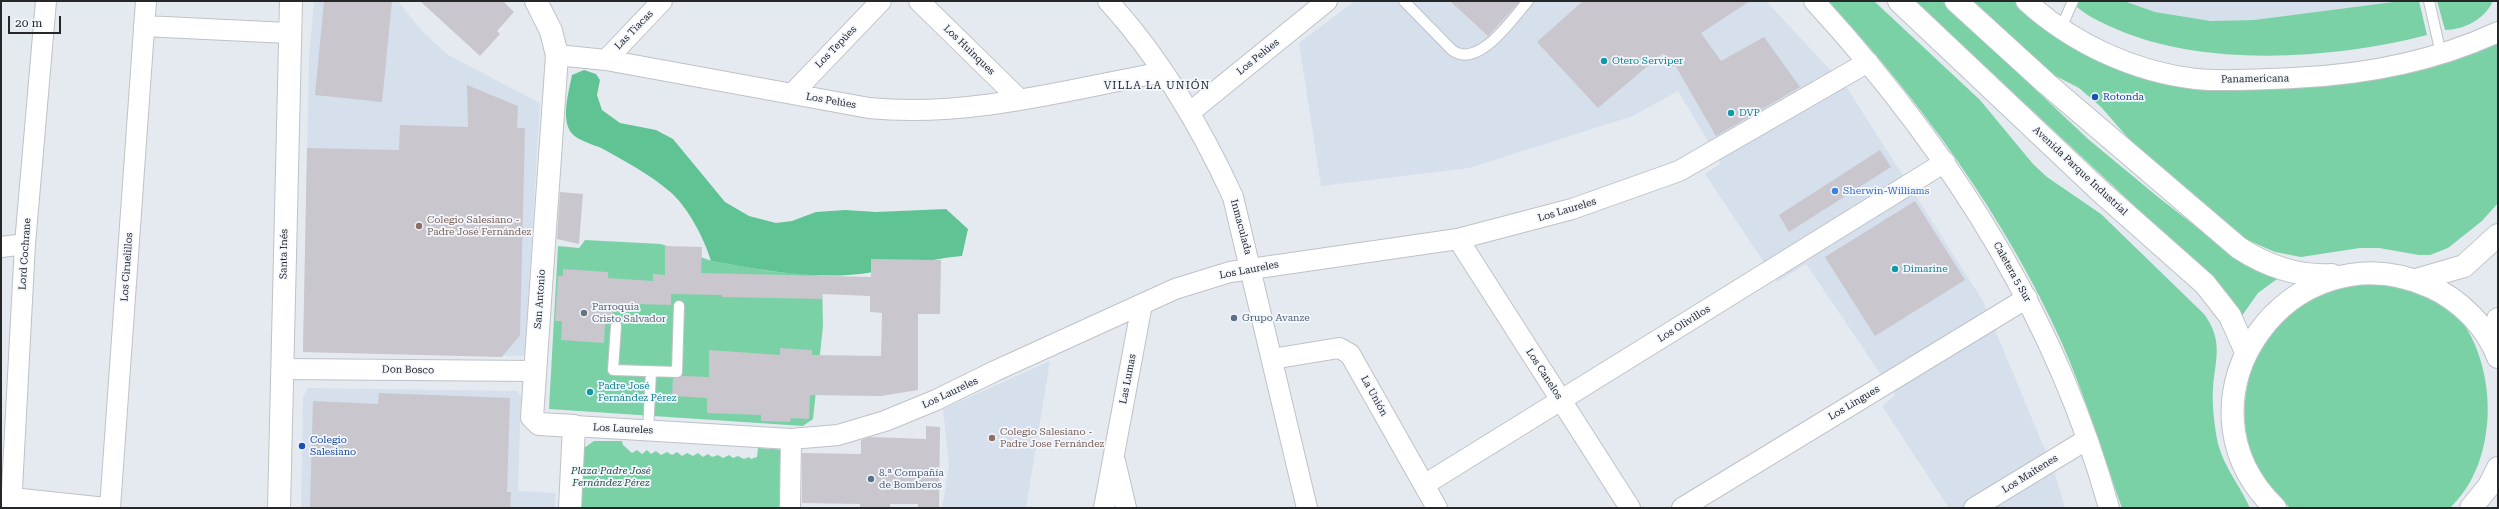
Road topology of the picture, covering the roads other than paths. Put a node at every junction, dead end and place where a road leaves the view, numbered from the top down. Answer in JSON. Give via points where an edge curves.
{"nodes":[{"id":1,"x":46,"y":1,"type":"edge"},
{"id":2,"x":146,"y":1,"type":"edge"},
{"id":3,"x":291,"y":1,"type":"edge"},
{"id":4,"x":536,"y":1,"type":"edge"},
{"id":5,"x":662,"y":1,"type":"edge"},
{"id":6,"x":881,"y":1,"type":"edge"},
{"id":7,"x":919,"y":1,"type":"edge"},
{"id":8,"x":1108,"y":1,"type":"edge"},
{"id":9,"x":1327,"y":1,"type":"edge"},
{"id":10,"x":1404,"y":1,"type":"edge"},
{"id":11,"x":1528,"y":1,"type":"edge"},
{"id":12,"x":1814,"y":1,"type":"edge"},
{"id":13,"x":1899,"y":1,"type":"edge"},
{"id":14,"x":1956,"y":1,"type":"edge"},
{"id":15,"x":2026,"y":1,"type":"edge"},
{"id":16,"x":2073,"y":1,"type":"edge"},
{"id":17,"x":2429,"y":1,"type":"edge"},
{"id":18,"x":144,"y":26,"type":"junction"},
{"id":19,"x":2061,"y":28,"type":"junction"},
{"id":20,"x":2496,"y":28,"type":"edge"},
{"id":21,"x":288,"y":33,"type":"junction"},
{"id":22,"x":2441,"y":54,"type":"junction"},
{"id":23,"x":558,"y":55,"type":"junction"},
{"id":24,"x":606,"y":60,"type":"junction"},
{"id":25,"x":1868,"y":62,"type":"junction"},
{"id":26,"x":1162,"y":72,"type":"junction"},
{"id":27,"x":792,"y":94,"type":"junction"},
{"id":28,"x":1018,"y":99,"type":"junction"},
{"id":29,"x":1189,"y":113,"type":"junction"},
{"id":30,"x":1945,"y":162,"type":"junction"},
{"id":31,"x":2498,"y":235,"type":"edge"},
{"id":32,"x":1458,"y":239,"type":"junction"},
{"id":33,"x":25,"y":244,"type":"junction"},
{"id":34,"x":1,"y":247,"type":"edge"},
{"id":35,"x":1251,"y":269,"type":"junction"},
{"id":36,"x":2345,"y":275,"type":"junction"},
{"id":37,"x":2416,"y":280,"type":"junction"},
{"id":38,"x":2027,"y":298,"type":"junction"},
{"id":39,"x":1142,"y":304,"type":"junction"},
{"id":40,"x":679,"y":306,"type":"dead end"},
{"id":41,"x":2498,"y":319,"type":"edge"},
{"id":42,"x":616,"y":326,"type":"dead end"},
{"id":43,"x":2246,"y":352,"type":"junction"},
{"id":44,"x":2497,"y":354,"type":"edge"},
{"id":45,"x":1272,"y":358,"type":"junction"},
{"id":46,"x":282,"y":369,"type":"junction"},
{"id":47,"x":534,"y":371,"type":"junction"},
{"id":48,"x":651,"y":372,"type":"junction"},
{"id":49,"x":1561,"y":400,"type":"junction"},
{"id":50,"x":574,"y":426,"type":"junction"},
{"id":51,"x":648,"y":431,"type":"junction"},
{"id":52,"x":791,"y":439,"type":"junction"},
{"id":53,"x":2086,"y":440,"type":"junction"},
{"id":54,"x":1114,"y":453,"type":"junction"},
{"id":55,"x":2498,"y":468,"type":"edge"},
{"id":56,"x":1424,"y":485,"type":"junction"},
{"id":57,"x":8,"y":501,"type":"edge"},
{"id":58,"x":2269,"y":505,"type":"edge"},
{"id":59,"x":106,"y":508,"type":"edge"},
{"id":60,"x":110,"y":508,"type":"edge"},
{"id":61,"x":279,"y":508,"type":"edge"},
{"id":62,"x":570,"y":508,"type":"edge"},
{"id":63,"x":790,"y":508,"type":"edge"},
{"id":64,"x":1104,"y":508,"type":"edge"},
{"id":65,"x":1126,"y":508,"type":"edge"},
{"id":66,"x":1307,"y":508,"type":"edge"},
{"id":67,"x":1437,"y":508,"type":"edge"},
{"id":68,"x":1630,"y":508,"type":"edge"},
{"id":69,"x":1682,"y":508,"type":"edge"},
{"id":70,"x":1974,"y":508,"type":"edge"},
{"id":71,"x":2109,"y":508,"type":"edge"},
{"id":72,"x":2471,"y":508,"type":"edge"}],
"edges":[{"from":1,"to":33,"type":"street","name":"Lord Cochrane"},
{"from":2,"to":18,"type":"street","name":"Los Ciruelillos"},
{"from":3,"to":21,"type":"main road","name":"Santa Inés"},
{"from":4,"to":23,"type":"main road","via":[[552,31]]},
{"from":5,"to":24,"type":"street","name":"Las Tiacas"},
{"from":6,"to":27,"type":"street","name":"Los Tepúes"},
{"from":7,"to":28,"type":"street","name":"Los Huinques"},
{"from":8,"to":26,"type":"street","name":"Inmaculada"},
{"from":9,"to":29,"type":"street","name":"Los Pelúes"},
{"from":10,"to":11,"type":"lane","via":[[1452,50],[1467,56],[1488,45]]},
{"from":12,"to":25,"type":"street","name":"Caletera 5 Sur"},
{"from":13,"to":43,"type":"main road","name":"Avenida Parque Industrial","via":[[2100,191],[2205,284],[2230,316]]},
{"from":14,"to":36,"type":"main road","via":[[2047,84],[2239,248],[2269,265],[2286,270],[2312,275]]},
{"from":15,"to":19,"type":"street","name":"Panamericana"},
{"from":16,"to":19,"type":"lane"},
{"from":17,"to":22,"type":"lane"},
{"from":18,"to":21,"type":"street"},
{"from":18,"to":60,"type":"street","name":"Los Ciruelillos"},
{"from":19,"to":22,"type":"street","name":"Panamericana","via":[[2130,63],[2160,72],[2203,79],[2343,75],[2381,70]]},
{"from":20,"to":22,"type":"street","name":"Panamericana"},
{"from":21,"to":46,"type":"main road","name":"Santa Inés"},
{"from":23,"to":24,"type":"street","name":"Los Pelúes"},
{"from":23,"to":47,"type":"main road","name":"San Antonio"},
{"from":24,"to":27,"type":"street","name":"Los Pelúes"},
{"from":25,"to":30,"type":"street","name":"Caletera 5 Sur","via":[[1910,113]]},
{"from":25,"to":32,"type":"street","name":"Los Laureles","via":[[1679,171],[1572,209]]},
{"from":26,"to":28,"type":"street","name":"Los Pelúes"},
{"from":26,"to":29,"type":"street","name":"Inmaculada"},
{"from":27,"to":28,"type":"street","name":"Los Pelúes","via":[[896,111],[920,111]]},
{"from":29,"to":35,"type":"street","name":"Inmaculada","via":[[1217,162],[1233,197]]},
{"from":30,"to":38,"type":"street","name":"Caletera 5 Sur","via":[[1977,210]]},
{"from":30,"to":49,"type":"street","name":"Los Olivillos"},
{"from":31,"to":37,"type":"main road","via":[[2464,266]]},
{"from":32,"to":35,"type":"street","name":"Los Laureles"},
{"from":32,"to":49,"type":"street","name":"Los Canelos"},
{"from":33,"to":34,"type":"street"},
{"from":33,"to":57,"type":"street","name":"Lord Cochrane"},
{"from":35,"to":39,"type":"street","name":"Los Laureles","via":[[1230,272],[1175,289]]},
{"from":35,"to":45,"type":"street","name":"Inmaculada"},
{"from":36,"to":37,"type":"main road","via":[[2369,272],[2393,274]]},
{"from":36,"to":43,"type":"main road","via":[[2311,286],[2286,301],[2256,333]]},
{"from":37,"to":44,"type":"main road","via":[[2441,291],[2463,307],[2481,327]]},
{"from":38,"to":53,"type":"street","name":"Caletera 5 Sur","via":[[2060,368]]},
{"from":38,"to":69,"type":"street","name":"Los Lingues"},
{"from":39,"to":52,"type":"street","name":"Los Laureles","via":[[936,400],[885,421],[838,435]]},
{"from":39,"to":54,"type":"street","name":"Las Lumas"},
{"from":40,"to":48,"type":"lane","via":[[678,372]]},
{"from":41,"to":44,"type":"main road"},
{"from":42,"to":48,"type":"lane","via":[[614,370]]},
{"from":43,"to":58,"type":"main road","via":[[2237,376],[2234,428],[2240,453],[2250,477]]},
{"from":45,"to":56,"type":"street","name":"La Unión","via":[[1339,348],[1346,350]]},
{"from":45,"to":66,"type":"street","name":"Inmaculada"},
{"from":46,"to":47,"type":"street","name":"Don Bosco"},
{"from":46,"to":61,"type":"main road","name":"Santa Inés"},
{"from":47,"to":50,"type":"main road","name":"San Antonio","via":[[534,420],[542,425]]},
{"from":48,"to":51,"type":"lane"},
{"from":49,"to":56,"type":"street","name":"Los Olivillos"},
{"from":49,"to":68,"type":"street","name":"Los Canelos"},
{"from":50,"to":51,"type":"street","name":"Los Laureles"},
{"from":50,"to":62,"type":"main road"},
{"from":51,"to":52,"type":"street","name":"Los Laureles"},
{"from":52,"to":63,"type":"street"},
{"from":53,"to":70,"type":"street","name":"Los Maitenes"},
{"from":53,"to":71,"type":"street","name":"Caletera 5 Sur"},
{"from":54,"to":64,"type":"street","name":"Las Lumas"},
{"from":54,"to":65,"type":"street","name":"Las Lumas"},
{"from":55,"to":72,"type":"main road","via":[[2489,486]]},
{"from":56,"to":67,"type":"street","name":"La Unión"},
{"from":57,"to":59,"type":"street"}]}
